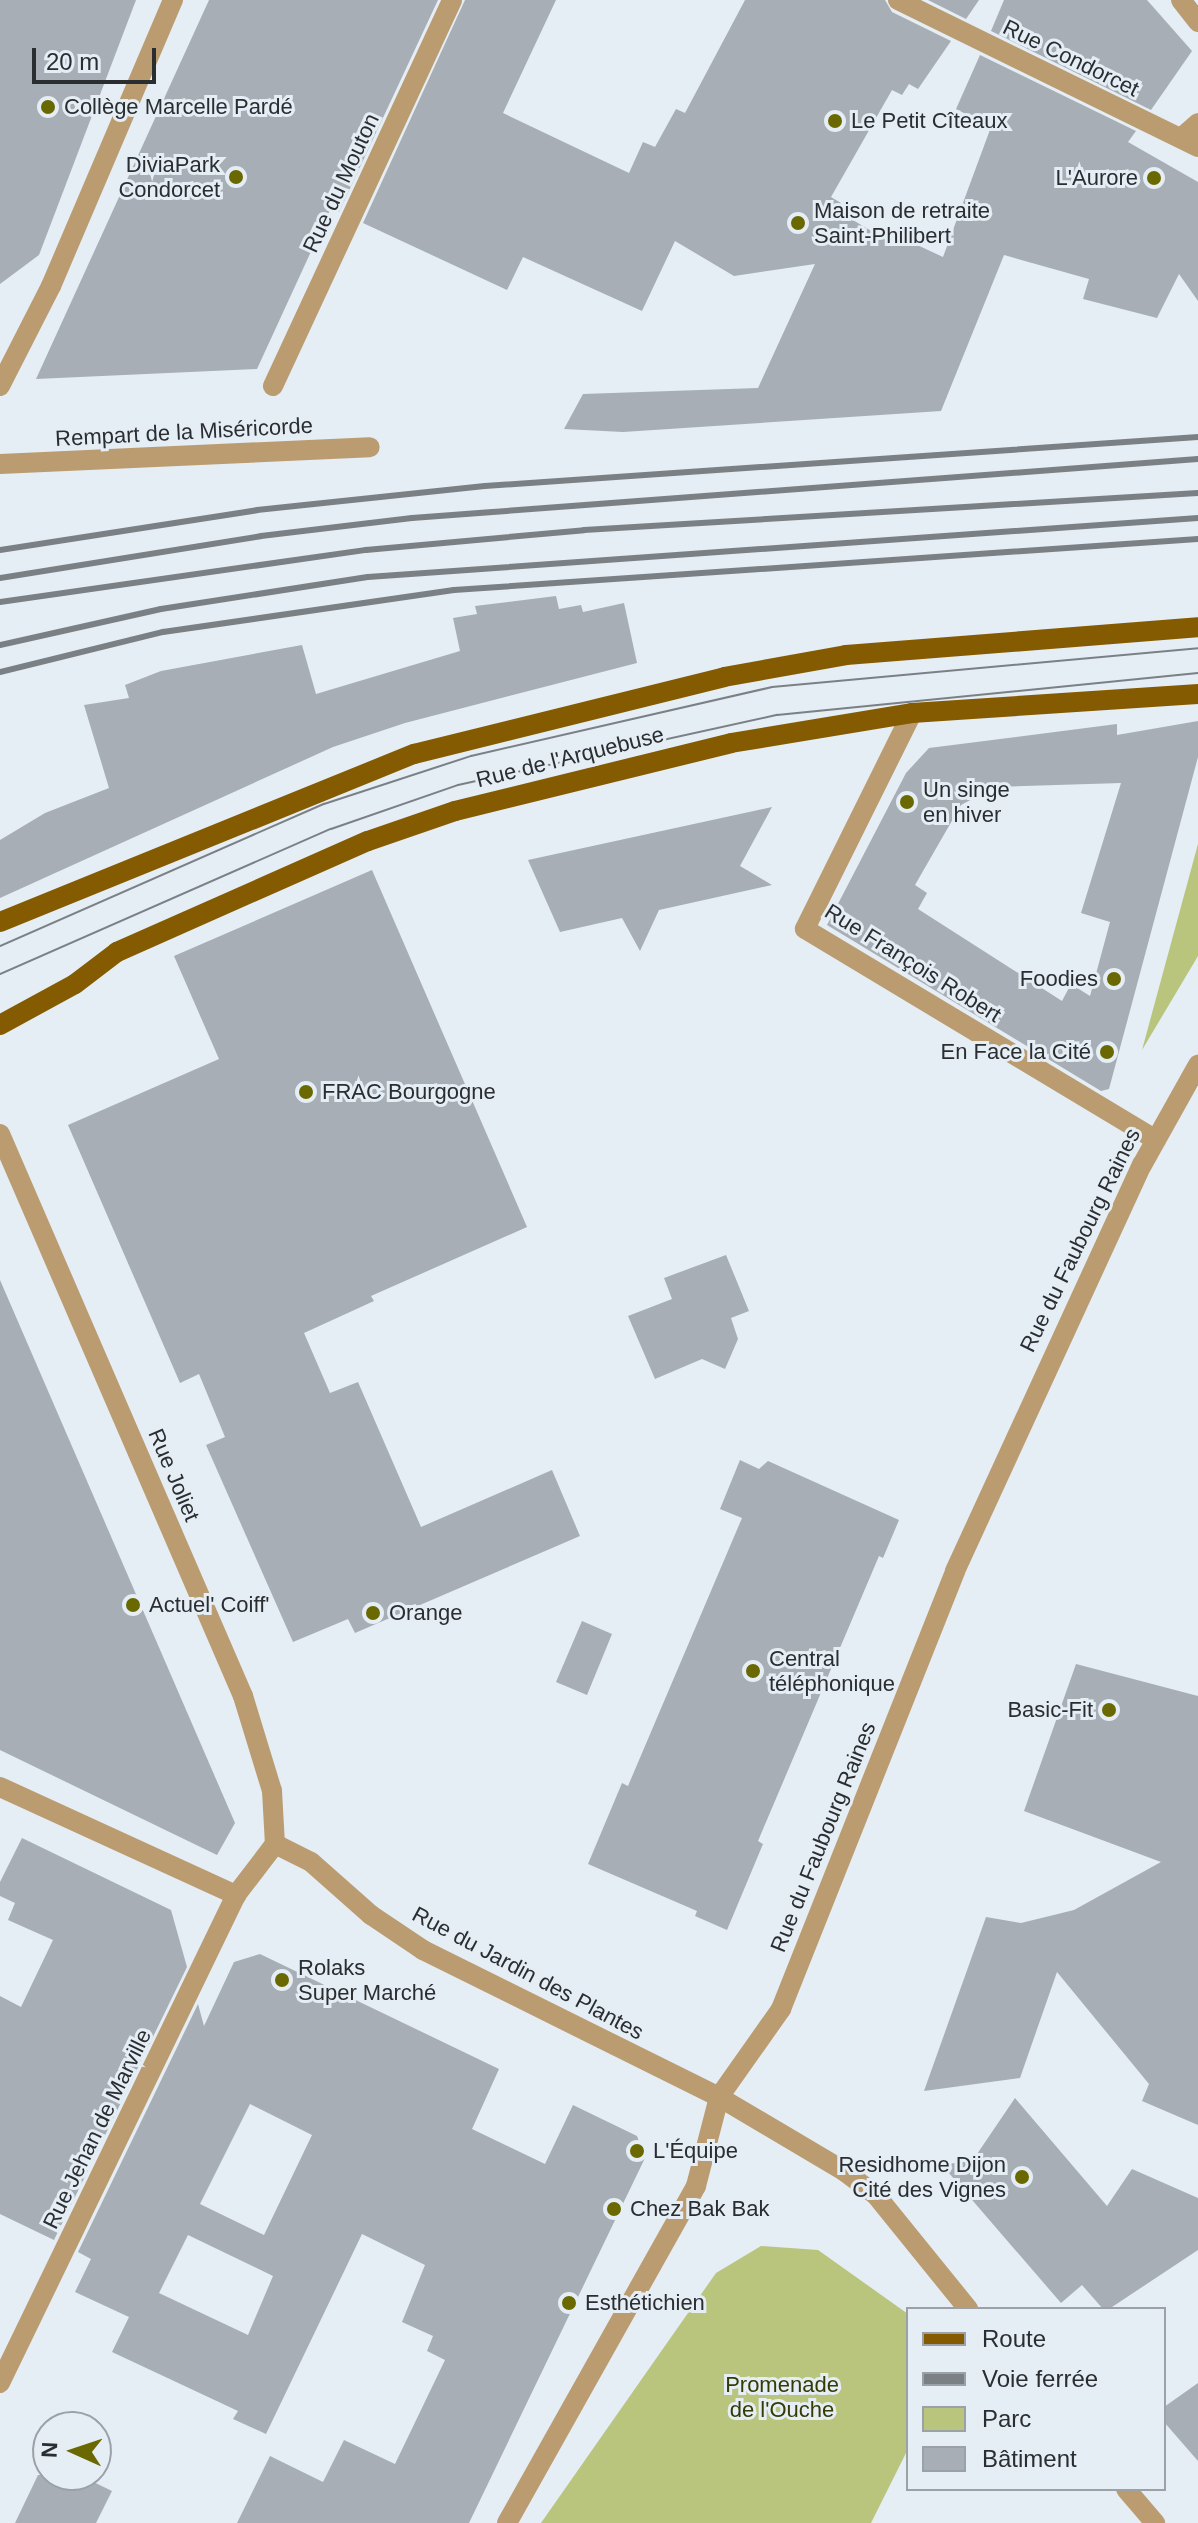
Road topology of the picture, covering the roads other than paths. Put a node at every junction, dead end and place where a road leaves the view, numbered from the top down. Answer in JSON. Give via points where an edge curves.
{"nodes":[{"id":1,"x":173,"y":0,"type":"edge"},
{"id":2,"x":452,"y":0,"type":"edge"},
{"id":3,"x":898,"y":0,"type":"edge"},
{"id":4,"x":1181,"y":0,"type":"edge"},
{"id":5,"x":1198,"y":22,"type":"edge"},
{"id":6,"x":1198,"y":123,"type":"edge"},
{"id":7,"x":1190,"y":143,"type":"edge"},
{"id":8,"x":0,"y":386,"type":"edge"},
{"id":9,"x":273,"y":386,"type":"dead end"},
{"id":10,"x":370,"y":447,"type":"dead end"},
{"id":11,"x":0,"y":464,"type":"edge"},
{"id":12,"x":1198,"y":627,"type":"edge"},
{"id":13,"x":1198,"y":694,"type":"edge"},
{"id":14,"x":912,"y":713,"type":"junction"},
{"id":15,"x":0,"y":922,"type":"edge"},
{"id":16,"x":0,"y":1025,"type":"edge"},
{"id":17,"x":1198,"y":1065,"type":"edge"},
{"id":18,"x":0,"y":1134,"type":"edge"},
{"id":19,"x":1155,"y":1139,"type":"junction"},
{"id":20,"x":0,"y":1787,"type":"edge"},
{"id":21,"x":275,"y":1844,"type":"junction"},
{"id":22,"x":236,"y":1895,"type":"junction"},
{"id":23,"x":719,"y":2097,"type":"junction"},
{"id":24,"x":966,"y":2307,"type":"edge"},
{"id":25,"x":0,"y":2383,"type":"edge"},
{"id":26,"x":1128,"y":2491,"type":"edge"},
{"id":27,"x":507,"y":2523,"type":"edge"},
{"id":28,"x":1155,"y":2523,"type":"edge"}],
"edges":[{"from":1,"to":8,"type":"street","via":[[51,286]]},
{"from":2,"to":9,"type":"street","name":"Rue du Mouton"},
{"from":3,"to":7,"type":"street","name":"Rue Condorcet"},
{"from":4,"to":5,"type":"street"},
{"from":6,"to":7,"type":"street","name":"Rue Condorcet"},
{"from":10,"to":11,"type":"street","name":"Rempart de la Miséricorde"},
{"from":12,"to":15,"type":"main road","name":"Rue de l'Arquebuse","via":[[846,655],[724,677],[414,754]]},
{"from":13,"to":14,"type":"main road","name":"Rue de l'Arquebuse"},
{"from":14,"to":16,"type":"main road","name":"Rue de l'Arquebuse","via":[[731,743],[455,811],[368,841],[117,952],[75,984]]},
{"from":14,"to":19,"type":"street","name":"Rue François Robert","via":[[805,929]]},
{"from":17,"to":19,"type":"street","name":"Rue du Faubourg Raines"},
{"from":18,"to":21,"type":"street","name":"Rue Joliet","via":[[243,1696],[272,1791]]},
{"from":19,"to":23,"type":"street","name":"Rue du Faubourg Raines","via":[[955,1571],[781,2009]]},
{"from":20,"to":22,"type":"street"},
{"from":21,"to":22,"type":"street"},
{"from":21,"to":23,"type":"street","name":"Rue du Jardin des Plantes","via":[[311,1862],[371,1915],[423,1950]]},
{"from":22,"to":25,"type":"street","name":"Rue Jehan de Marville"},
{"from":23,"to":24,"type":"street","name":"Rue du Jardin des Plantes","via":[[864,2185]]},
{"from":23,"to":27,"type":"street","name":"Rue du Faubourg Raines","via":[[696,2186]]},
{"from":26,"to":28,"type":"street"}]}
